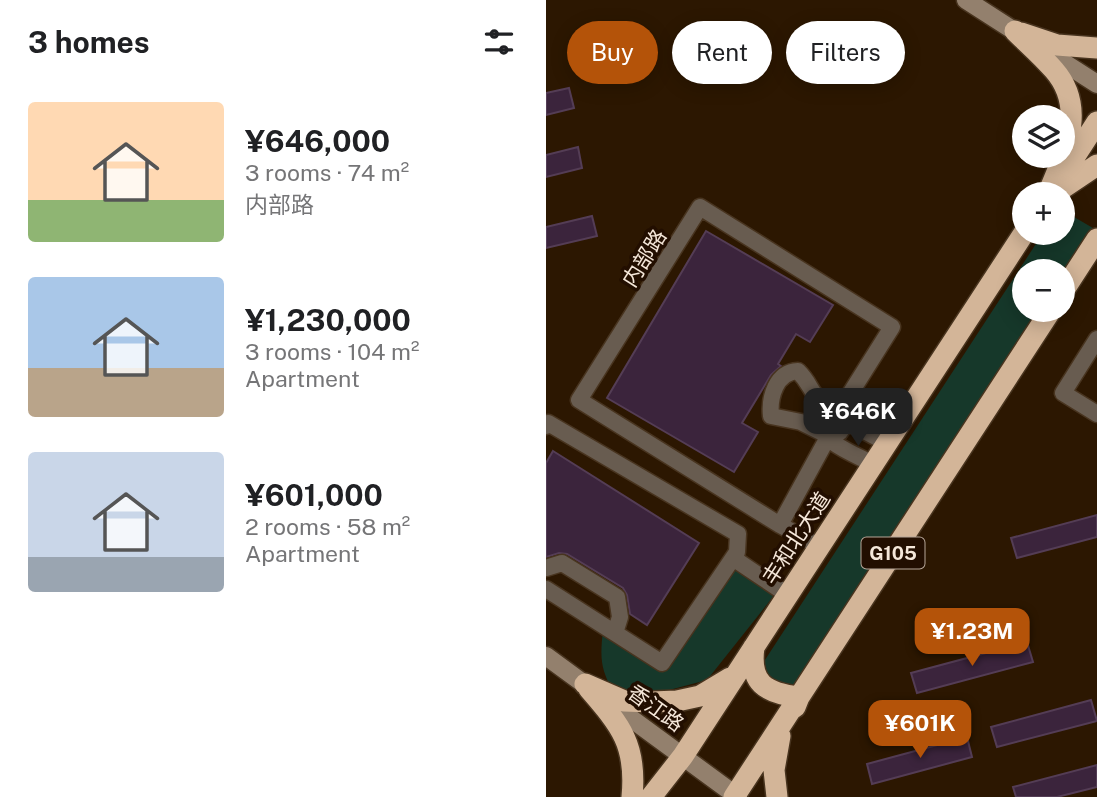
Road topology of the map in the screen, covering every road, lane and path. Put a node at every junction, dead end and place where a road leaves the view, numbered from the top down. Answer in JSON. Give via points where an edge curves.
{"nodes":[{"id":1,"x":966,"y":0,"type":"edge"},
{"id":2,"x":1015,"y":31,"type":"junction"},
{"id":3,"x":1097,"y":48,"type":"edge"},
{"id":4,"x":1097,"y":84,"type":"edge"},
{"id":5,"x":1097,"y":122,"type":"edge"},
{"id":6,"x":1097,"y":165,"type":"edge"},
{"id":7,"x":1054,"y":182,"type":"edge"},
{"id":8,"x":1058,"y":182,"type":"edge"},
{"id":9,"x":1069,"y":182,"type":"edge"},
{"id":10,"x":1097,"y":239,"type":"edge"},
{"id":11,"x":1016,"y":245,"type":"edge"},
{"id":12,"x":1075,"y":273,"type":"edge"},
{"id":13,"x":1043,"y":322,"type":"edge"},
{"id":14,"x":1097,"y":339,"type":"edge"},
{"id":15,"x":839,"y":406,"type":"junction"},
{"id":16,"x":1097,"y":414,"type":"edge"},
{"id":17,"x":846,"y":422,"type":"junction"},
{"id":18,"x":546,"y":426,"type":"edge"},
{"id":19,"x":824,"y":435,"type":"junction"},
{"id":20,"x":887,"y":443,"type":"junction"},
{"id":21,"x":873,"y":464,"type":"junction"},
{"id":22,"x":780,"y":525,"type":"junction"},
{"id":23,"x":819,"y":546,"type":"junction"},
{"id":24,"x":735,"y":555,"type":"junction"},
{"id":25,"x":546,"y":568,"type":"edge"},
{"id":26,"x":546,"y":589,"type":"edge"},
{"id":27,"x":790,"y":592,"type":"junction"},
{"id":28,"x":615,"y":633,"type":"junction"},
{"id":29,"x":754,"y":647,"type":"junction"},
{"id":30,"x":546,"y":656,"type":"edge"},
{"id":31,"x":735,"y":675,"type":"junction"},
{"id":32,"x":585,"y":684,"type":"junction"},
{"id":33,"x":799,"y":697,"type":"junction"},
{"id":34,"x":682,"y":755,"type":"junction"},
{"id":35,"x":736,"y":796,"type":"edge"},
{"id":36,"x":632,"y":797,"type":"edge"},
{"id":37,"x":651,"y":797,"type":"edge"},
{"id":38,"x":777,"y":797,"type":"edge"}],
"edges":[{"from":1,"to":2,"type":"main road"},
{"from":2,"to":3,"type":"highway","via":[[1058,45]]},
{"from":2,"to":4,"type":"main road"},
{"from":2,"to":7,"type":"highway","via":[[1056,72],[1071,105],[1070,137]]},
{"from":5,"to":8,"type":"highway"},
{"from":6,"to":9,"type":"highway"},
{"from":10,"to":12,"type":"highway"},
{"from":11,"to":20,"type":"highway","name":"丰和北大道","number":"G105"},
{"from":13,"to":33,"type":"highway","number":"G105"},
{"from":14,"to":16,"type":"street","via":[[1063,393]]},
{"from":15,"to":17,"type":"street"},
{"from":15,"to":19,"type":"street","via":[[825,415],[820,425]]},
{"from":15,"to":19,"type":"street","via":[[812,394],[798,371],[785,374],[778,382],[771,416],[801,422]]},
{"from":15,"to":22,"type":"street","name":"内部路","via":[[892,327],[700,207],[579,400]]},
{"from":17,"to":19,"type":"street","via":[[840,432]]},
{"from":17,"to":20,"type":"street"},
{"from":18,"to":24,"type":"street","via":[[548,423],[738,534]]},
{"from":19,"to":21,"type":"street"},
{"from":19,"to":22,"type":"street"},
{"from":20,"to":21,"type":"highway","name":"丰和北大道","number":"G105"},
{"from":21,"to":23,"type":"highway","name":"丰和北大道","number":"G105"},
{"from":22,"to":23,"type":"street","name":"内部路"},
{"from":23,"to":27,"type":"highway","name":"丰和北大道","number":"G105"},
{"from":24,"to":27,"type":"street"},
{"from":24,"to":28,"type":"street","via":[[662,663]]},
{"from":25,"to":28,"type":"street","via":[[562,563],[617,597],[620,617]]},
{"from":26,"to":28,"type":"street"},
{"from":27,"to":29,"type":"highway","name":"丰和北大道","number":"G105"},
{"from":29,"to":31,"type":"highway","name":"丰和北大道","number":"G105"},
{"from":29,"to":33,"type":"highway","via":[[751,667],[756,678],[780,695]]},
{"from":30,"to":32,"type":"main road","name":"香江路"},
{"from":31,"to":32,"type":"highway","via":[[700,696],[677,701],[624,701]]},
{"from":31,"to":34,"type":"highway","name":"丰和北大道","number":"G105"},
{"from":32,"to":34,"type":"main road","name":"香江路"},
{"from":32,"to":36,"type":"highway","via":[[619,723],[628,746]]},
{"from":33,"to":35,"type":"highway","number":"G105"},
{"from":33,"to":38,"type":"highway","via":[[778,740]]},
{"from":34,"to":35,"type":"main road","name":"香江路"},
{"from":34,"to":37,"type":"highway","name":"丰和北大道","number":"G105"}]}
